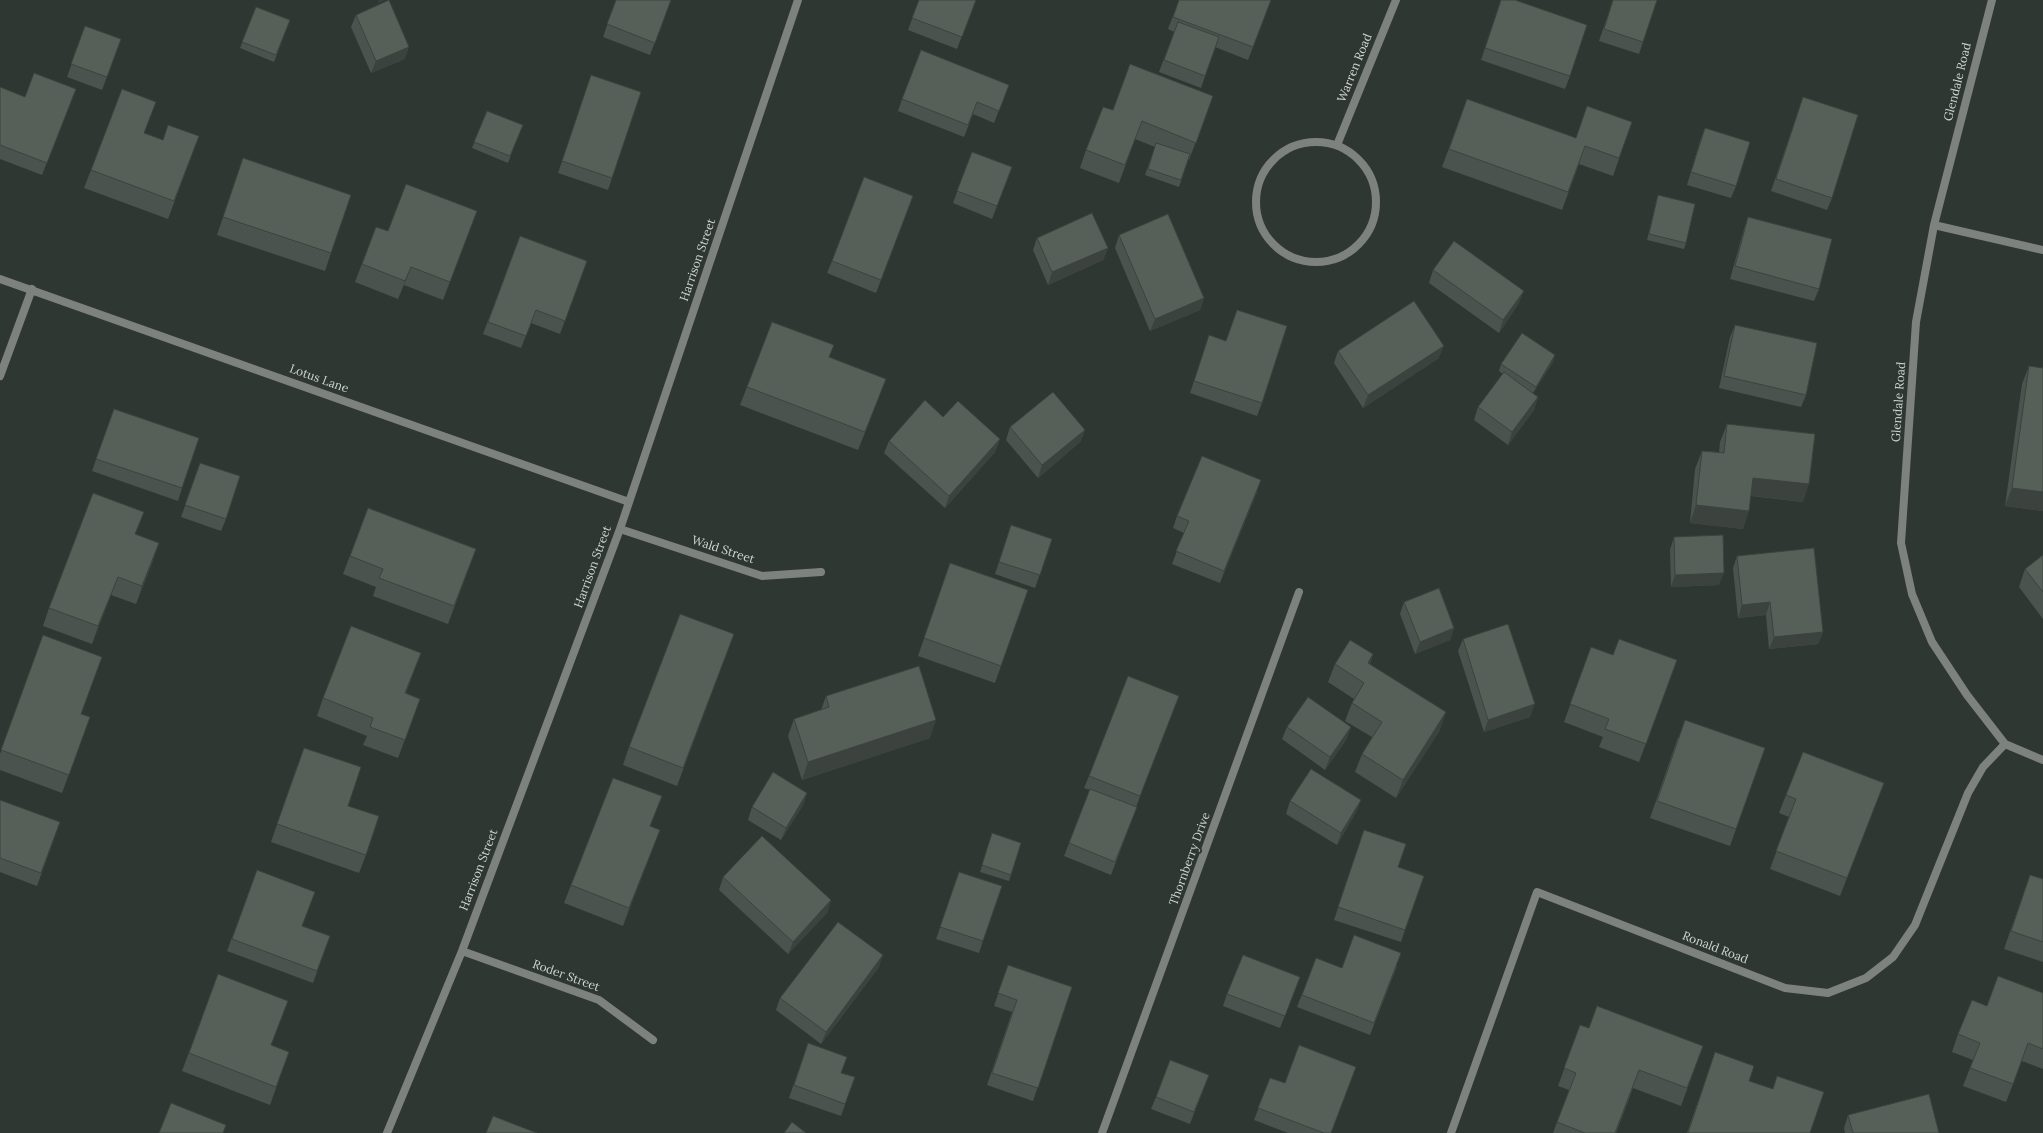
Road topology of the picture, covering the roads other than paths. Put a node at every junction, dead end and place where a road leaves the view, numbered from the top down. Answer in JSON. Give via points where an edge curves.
{"nodes":[{"id":1,"x":798,"y":0,"type":"edge"},
{"id":2,"x":1396,"y":0,"type":"edge"},
{"id":3,"x":1992,"y":0,"type":"edge"},
{"id":4,"x":1337,"y":145,"type":"junction"},
{"id":5,"x":1934,"y":225,"type":"junction"},
{"id":6,"x":2043,"y":250,"type":"edge"},
{"id":7,"x":0,"y":279,"type":"edge"},
{"id":8,"x":32,"y":289,"type":"junction"},
{"id":9,"x":0,"y":376,"type":"edge"},
{"id":10,"x":629,"y":502,"type":"junction"},
{"id":11,"x":620,"y":528,"type":"junction"},
{"id":12,"x":821,"y":572,"type":"dead end"},
{"id":13,"x":1299,"y":592,"type":"dead end"},
{"id":14,"x":2005,"y":744,"type":"junction"},
{"id":15,"x":2043,"y":760,"type":"edge"},
{"id":16,"x":462,"y":951,"type":"junction"},
{"id":17,"x":653,"y":1040,"type":"dead end"},
{"id":18,"x":387,"y":1133,"type":"edge"},
{"id":19,"x":1102,"y":1133,"type":"edge"},
{"id":20,"x":1451,"y":1133,"type":"edge"}],
"edges":[{"from":1,"to":10,"type":"street","name":"Harrison Street"},
{"from":2,"to":4,"type":"street","name":"Warren Road"},
{"from":3,"to":5,"type":"street","name":"Glendale Road"},
{"from":4,"to":4,"type":"street","via":[[1354,156],[1367,170],[1374,189],[1376,209],[1370,228],[1359,244],[1343,256],[1325,262],[1305,262],[1286,255],[1271,243],[1260,226],[1255,206],[1257,186],[1266,168],[1280,154],[1291,148],[1317,142]]},
{"from":5,"to":6,"type":"street"},
{"from":5,"to":14,"type":"street","name":"Glendale Road","via":[[1916,322],[1901,543],[1912,594],[1932,642],[1967,695]]},
{"from":7,"to":8,"type":"street","name":"Lotus Lane"},
{"from":8,"to":9,"type":"street"},
{"from":8,"to":10,"type":"street","name":"Lotus Lane"},
{"from":10,"to":11,"type":"street","name":"Harrison Street"},
{"from":11,"to":12,"type":"street","name":"Wald Street","via":[[762,576]]},
{"from":11,"to":16,"type":"street","name":"Harrison Street"},
{"from":13,"to":19,"type":"street","name":"Thornberry Drive"},
{"from":14,"to":15,"type":"street","name":"Glendale Road"},
{"from":14,"to":20,"type":"street","name":"Ronald Road","via":[[1983,767],[1968,793],[1915,925],[1894,957],[1866,978],[1828,993],[1785,988],[1537,892]]},
{"from":16,"to":17,"type":"street","name":"Roder Street","via":[[599,1000]]},
{"from":16,"to":18,"type":"street","name":"Harrison Street"}]}
